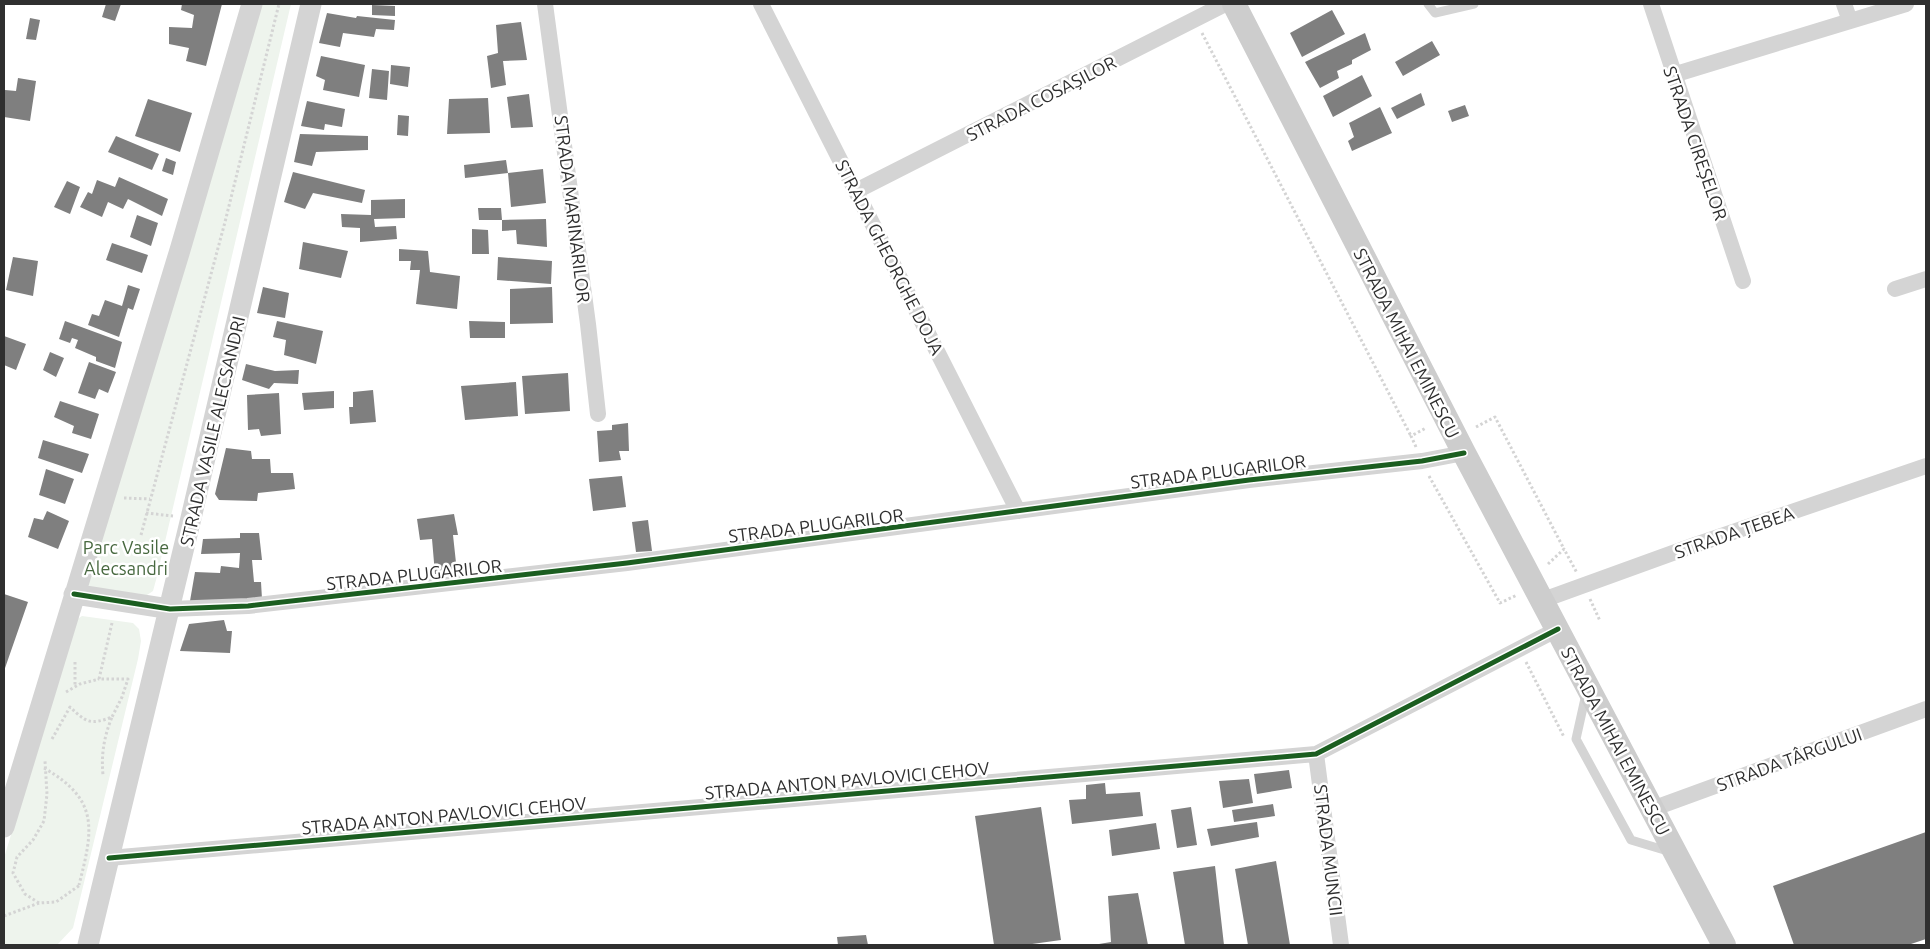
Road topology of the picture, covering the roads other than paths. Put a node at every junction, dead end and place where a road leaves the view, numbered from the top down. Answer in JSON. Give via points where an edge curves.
{"nodes":[{"id":1,"x":252,"y":4,"type":"edge"},
{"id":2,"x":311,"y":4,"type":"edge"},
{"id":3,"x":545,"y":4,"type":"edge"},
{"id":4,"x":761,"y":4,"type":"edge"},
{"id":5,"x":1225,"y":4,"type":"edge"},
{"id":6,"x":1234,"y":4,"type":"edge"},
{"id":7,"x":1428,"y":4,"type":"edge"},
{"id":8,"x":1474,"y":4,"type":"edge"},
{"id":9,"x":1651,"y":4,"type":"edge"},
{"id":10,"x":1844,"y":4,"type":"edge"},
{"id":11,"x":1906,"y":4,"type":"edge"},
{"id":12,"x":1850,"y":21,"type":"junction"},
{"id":13,"x":1673,"y":75,"type":"junction"},
{"id":14,"x":856,"y":191,"type":"junction"},
{"id":15,"x":1926,"y":279,"type":"edge"},
{"id":16,"x":1743,"y":281,"type":"dead end"},
{"id":17,"x":1895,"y":289,"type":"dead end"},
{"id":18,"x":598,"y":414,"type":"dead end"},
{"id":19,"x":1464,"y":453,"type":"junction"},
{"id":20,"x":1926,"y":466,"type":"edge"},
{"id":21,"x":1018,"y":511,"type":"junction"},
{"id":22,"x":74,"y":594,"type":"junction"},
{"id":23,"x":1543,"y":600,"type":"junction"},
{"id":24,"x":170,"y":609,"type":"junction"},
{"id":25,"x":1558,"y":629,"type":"junction"},
{"id":26,"x":1588,"y":687,"type":"junction"},
{"id":27,"x":1926,"y":709,"type":"edge"},
{"id":28,"x":1316,"y":754,"type":"junction"},
{"id":29,"x":1652,"y":809,"type":"junction"},
{"id":30,"x":4,"y":827,"type":"edge"},
{"id":31,"x":1675,"y":853,"type":"junction"},
{"id":32,"x":109,"y":858,"type":"junction"},
{"id":33,"x":88,"y":945,"type":"edge"},
{"id":34,"x":1341,"y":945,"type":"edge"},
{"id":35,"x":1724,"y":945,"type":"edge"}],
"edges":[{"from":1,"to":22,"type":"street"},
{"from":2,"to":24,"type":"street","name":"STRADA VASILE ALECSANDRI"},
{"from":3,"to":18,"type":"street","name":"STRADA MARINARILOR"},
{"from":4,"to":14,"type":"street","name":"STRADA GHEORGHE DOJA"},
{"from":5,"to":14,"type":"street","name":"STRADA COSAȘILOR"},
{"from":6,"to":19,"type":"main road","name":"STRADA MIHAI EMINESCU"},
{"from":7,"to":8,"type":"lane","via":[[1435,13]]},
{"from":9,"to":13,"type":"street","name":"STRADA CIREȘELOR"},
{"from":10,"to":12,"type":"street"},
{"from":11,"to":12,"type":"street"},
{"from":12,"to":13,"type":"street"},
{"from":13,"to":16,"type":"street","name":"STRADA CIREȘELOR"},
{"from":14,"to":21,"type":"street","name":"STRADA GHEORGHE DOJA"},
{"from":15,"to":17,"type":"street"},
{"from":19,"to":21,"type":"street","name":"STRADA PLUGARILOR","via":[[1422,461]]},
{"from":19,"to":23,"type":"main road","name":"STRADA MIHAI EMINESCU"},
{"from":20,"to":23,"type":"street","name":"STRADA ȚEBEA"},
{"from":21,"to":24,"type":"street","name":"STRADA PLUGARILOR","via":[[523,575],[248,606]]},
{"from":22,"to":24,"type":"street"},
{"from":22,"to":30,"type":"street"},
{"from":23,"to":25,"type":"main road","name":"STRADA MIHAI EMINESCU"},
{"from":24,"to":32,"type":"street","name":"STRADA VASILE ALECSANDRI"},
{"from":25,"to":26,"type":"main road","name":"STRADA MIHAI EMINESCU"},
{"from":25,"to":28,"type":"street","name":"STRADA ANTON PAVLOVICI CEHOV"},
{"from":26,"to":29,"type":"main road","name":"STRADA MIHAI EMINESCU"},
{"from":26,"to":31,"type":"lane","via":[[1576,739],[1631,840]]},
{"from":27,"to":29,"type":"street","name":"STRADA TÂRGULUI"},
{"from":28,"to":32,"type":"street","name":"STRADA ANTON PAVLOVICI CEHOV"},
{"from":28,"to":34,"type":"street","name":"STRADA MUNCII"},
{"from":29,"to":31,"type":"main road","name":"STRADA MIHAI EMINESCU"},
{"from":31,"to":35,"type":"main road","name":"STRADA MIHAI EMINESCU"},
{"from":32,"to":33,"type":"street","name":"STRADA VASILE ALECSANDRI"}]}
